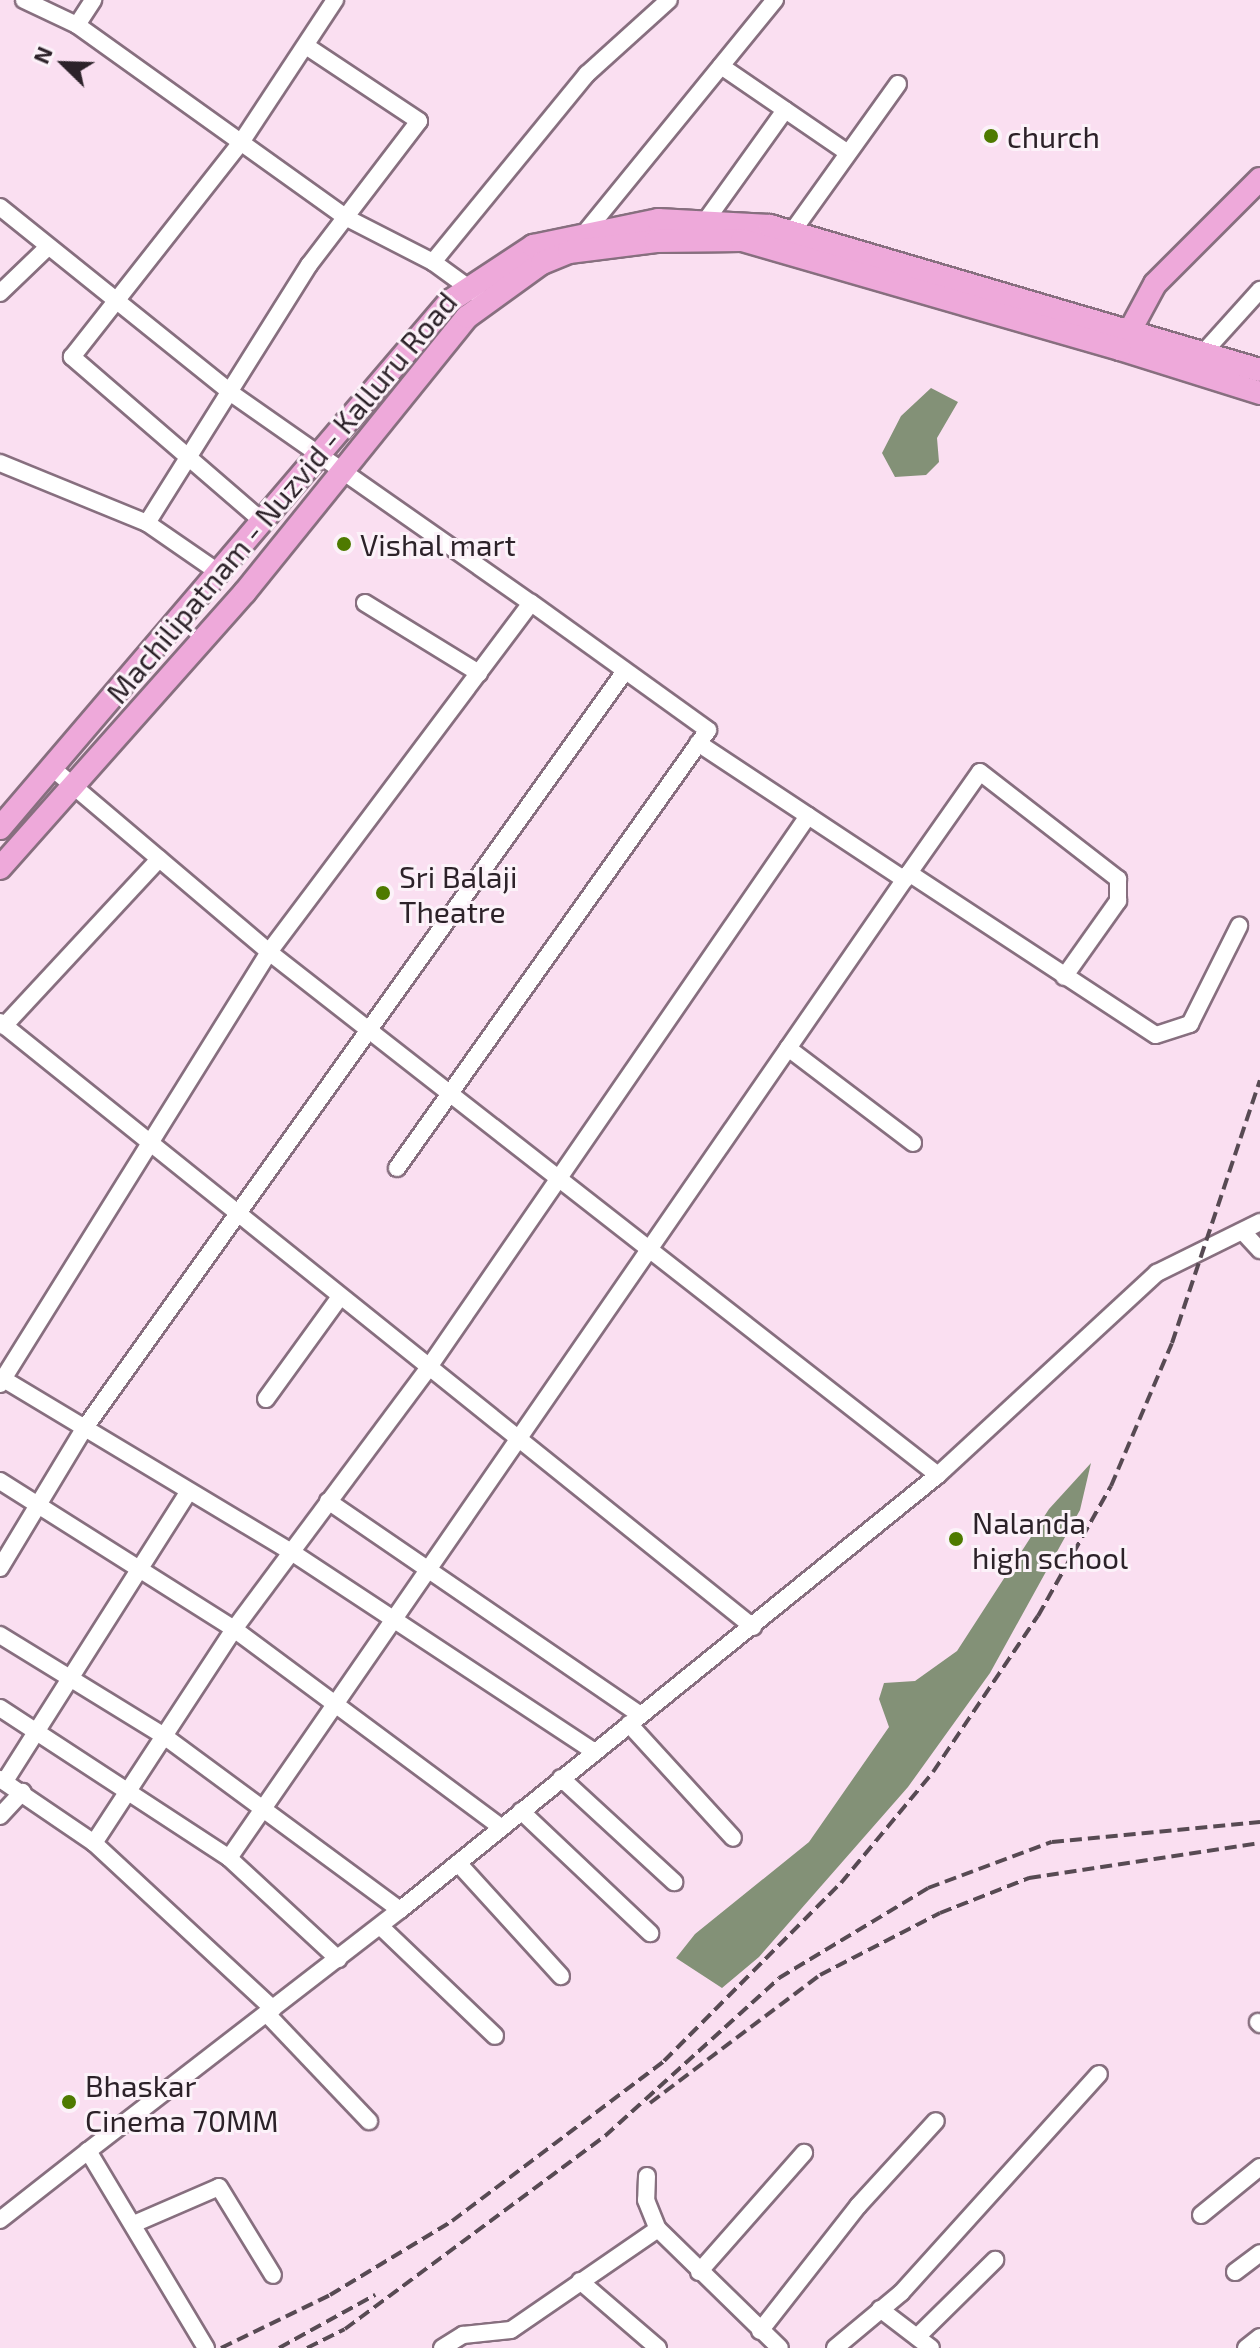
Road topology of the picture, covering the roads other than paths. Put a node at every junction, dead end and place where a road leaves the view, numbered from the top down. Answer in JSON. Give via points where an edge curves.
{"nodes":[{"id":1,"x":24,"y":0,"type":"edge"},
{"id":2,"x":93,"y":0,"type":"edge"},
{"id":3,"x":335,"y":0,"type":"edge"},
{"id":4,"x":775,"y":0,"type":"edge"},
{"id":5,"x":660,"y":3,"type":"edge"},
{"id":6,"x":77,"y":25,"type":"junction"},
{"id":7,"x":306,"y":46,"type":"junction"},
{"id":8,"x":721,"y":66,"type":"junction"},
{"id":9,"x":898,"y":84,"type":"dead end"},
{"id":10,"x":785,"y":110,"type":"junction"},
{"id":11,"x":242,"y":141,"type":"junction"},
{"id":12,"x":848,"y":153,"type":"junction"},
{"id":13,"x":1260,"y":179,"type":"edge"},
{"id":14,"x":0,"y":207,"type":"edge"},
{"id":15,"x":345,"y":217,"type":"junction"},
{"id":16,"x":707,"y":219,"type":"junction"},
{"id":17,"x":588,"y":229,"type":"junction"},
{"id":18,"x":792,"y":232,"type":"junction"},
{"id":19,"x":48,"y":247,"type":"junction"},
{"id":20,"x":433,"y":262,"type":"junction"},
{"id":21,"x":468,"y":285,"type":"junction"},
{"id":22,"x":1260,"y":290,"type":"edge"},
{"id":23,"x":0,"y":293,"type":"edge"},
{"id":24,"x":117,"y":300,"type":"junction"},
{"id":25,"x":484,"y":302,"type":"junction"},
{"id":26,"x":1123,"y":339,"type":"junction"},
{"id":27,"x":1204,"y":352,"type":"junction"},
{"id":28,"x":1260,"y":370,"type":"edge"},
{"id":29,"x":231,"y":393,"type":"junction"},
{"id":30,"x":1260,"y":393,"type":"edge"},
{"id":31,"x":316,"y":455,"type":"junction"},
{"id":32,"x":186,"y":456,"type":"junction"},
{"id":33,"x":0,"y":463,"type":"edge"},
{"id":34,"x":341,"y":473,"type":"junction"},
{"id":35,"x":261,"y":520,"type":"junction"},
{"id":36,"x":147,"y":523,"type":"junction"},
{"id":37,"x":218,"y":572,"type":"junction"},
{"id":38,"x":365,"y":603,"type":"dead end"},
{"id":39,"x":531,"y":603,"type":"junction"},
{"id":40,"x":625,"y":671,"type":"junction"},
{"id":41,"x":479,"y":673,"type":"junction"},
{"id":42,"x":698,"y":743,"type":"junction"},
{"id":43,"x":51,"y":767,"type":"junction"},
{"id":44,"x":76,"y":788,"type":"junction"},
{"id":45,"x":808,"y":816,"type":"junction"},
{"id":46,"x":0,"y":828,"type":"edge"},
{"id":47,"x":159,"y":859,"type":"junction"},
{"id":48,"x":0,"y":868,"type":"edge"},
{"id":49,"x":907,"y":876,"type":"junction"},
{"id":50,"x":1239,"y":926,"type":"dead end"},
{"id":51,"x":269,"y":952,"type":"junction"},
{"id":52,"x":1064,"y":977,"type":"junction"},
{"id":53,"x":2,"y":1024,"type":"edge"},
{"id":54,"x":376,"y":1029,"type":"junction"},
{"id":55,"x":788,"y":1048,"type":"junction"},
{"id":56,"x":453,"y":1090,"type":"junction"},
{"id":57,"x":913,"y":1143,"type":"dead end"},
{"id":58,"x":145,"y":1144,"type":"junction"},
{"id":59,"x":397,"y":1168,"type":"dead end"},
{"id":60,"x":561,"y":1178,"type":"junction"},
{"id":61,"x":239,"y":1216,"type":"junction"},
{"id":62,"x":1260,"y":1222,"type":"edge"},
{"id":63,"x":1245,"y":1234,"type":"junction"},
{"id":64,"x":649,"y":1249,"type":"junction"},
{"id":65,"x":1260,"y":1250,"type":"edge"},
{"id":66,"x":339,"y":1298,"type":"junction"},
{"id":67,"x":429,"y":1367,"type":"junction"},
{"id":68,"x":1,"y":1380,"type":"edge"},
{"id":69,"x":266,"y":1399,"type":"dead end"},
{"id":70,"x":84,"y":1429,"type":"junction"},
{"id":71,"x":524,"y":1439,"type":"junction"},
{"id":72,"x":938,"y":1475,"type":"junction"},
{"id":73,"x":0,"y":1481,"type":"edge"},
{"id":74,"x":189,"y":1491,"type":"junction"},
{"id":75,"x":328,"y":1501,"type":"junction"},
{"id":76,"x":36,"y":1506,"type":"junction"},
{"id":77,"x":293,"y":1553,"type":"junction"},
{"id":78,"x":0,"y":1568,"type":"edge"},
{"id":79,"x":430,"y":1571,"type":"junction"},
{"id":80,"x":140,"y":1573,"type":"junction"},
{"id":81,"x":394,"y":1619,"type":"junction"},
{"id":82,"x":753,"y":1627,"type":"junction"},
{"id":83,"x":234,"y":1629,"type":"junction"},
{"id":84,"x":0,"y":1635,"type":"edge"},
{"id":85,"x":69,"y":1679,"type":"junction"},
{"id":86,"x":336,"y":1703,"type":"junction"},
{"id":87,"x":0,"y":1708,"type":"edge"},
{"id":88,"x":634,"y":1720,"type":"junction"},
{"id":89,"x":31,"y":1731,"type":"junction"},
{"id":90,"x":164,"y":1736,"type":"junction"},
{"id":91,"x":593,"y":1751,"type":"junction"},
{"id":92,"x":561,"y":1778,"type":"junction"},
{"id":93,"x":2,"y":1780,"type":"edge"},
{"id":94,"x":22,"y":1792,"type":"junction"},
{"id":95,"x":126,"y":1792,"type":"junction"},
{"id":96,"x":266,"y":1808,"type":"junction"},
{"id":97,"x":521,"y":1811,"type":"junction"},
{"id":98,"x":0,"y":1816,"type":"edge"},
{"id":99,"x":501,"y":1827,"type":"junction"},
{"id":100,"x":733,"y":1838,"type":"dead end"},
{"id":101,"x":94,"y":1843,"type":"junction"},
{"id":102,"x":229,"y":1858,"type":"junction"},
{"id":103,"x":458,"y":1863,"type":"junction"},
{"id":104,"x":674,"y":1882,"type":"dead end"},
{"id":105,"x":400,"y":1910,"type":"junction"},
{"id":106,"x":380,"y":1926,"type":"junction"},
{"id":107,"x":650,"y":1933,"type":"dead end"},
{"id":108,"x":338,"y":1959,"type":"junction"},
{"id":109,"x":561,"y":1976,"type":"dead end"},
{"id":110,"x":270,"y":2012,"type":"junction"},
{"id":111,"x":495,"y":2036,"type":"dead end"},
{"id":112,"x":1099,"y":2074,"type":"dead end"},
{"id":113,"x":369,"y":2121,"type":"dead end"},
{"id":114,"x":936,"y":2121,"type":"dead end"},
{"id":115,"x":88,"y":2151,"type":"junction"},
{"id":116,"x":804,"y":2153,"type":"dead end"},
{"id":117,"x":1260,"y":2167,"type":"edge"},
{"id":118,"x":647,"y":2176,"type":"dead end"},
{"id":119,"x":1201,"y":2215,"type":"dead end"},
{"id":120,"x":0,"y":2220,"type":"edge"},
{"id":121,"x":136,"y":2223,"type":"junction"},
{"id":122,"x":658,"y":2229,"type":"junction"},
{"id":123,"x":1260,"y":2253,"type":"edge"},
{"id":124,"x":995,"y":2260,"type":"dead end"},
{"id":125,"x":699,"y":2272,"type":"junction"},
{"id":126,"x":1235,"y":2272,"type":"dead end"},
{"id":127,"x":273,"y":2275,"type":"dead end"},
{"id":128,"x":580,"y":2281,"type":"junction"},
{"id":129,"x":880,"y":2309,"type":"junction"},
{"id":130,"x":511,"y":2330,"type":"junction"},
{"id":131,"x":760,"y":2331,"type":"junction"},
{"id":132,"x":917,"y":2337,"type":"junction"},
{"id":133,"x":1260,"y":2337,"type":"edge"},
{"id":134,"x":206,"y":2348,"type":"edge"},
{"id":135,"x":442,"y":2348,"type":"edge"},
{"id":136,"x":497,"y":2348,"type":"edge"},
{"id":137,"x":658,"y":2348,"type":"edge"},
{"id":138,"x":780,"y":2348,"type":"edge"},
{"id":139,"x":835,"y":2348,"type":"edge"},
{"id":140,"x":931,"y":2348,"type":"edge"},
{"id":141,"x":1246,"y":2348,"type":"edge"}],
"edges":[{"from":1,"to":6,"type":"street"},
{"from":2,"to":6,"type":"street"},
{"from":3,"to":7,"type":"street"},
{"from":4,"to":8,"type":"street"},
{"from":5,"to":20,"type":"street","via":[[587,74]]},
{"from":6,"to":11,"type":"street"},
{"from":7,"to":11,"type":"street"},
{"from":7,"to":15,"type":"street","via":[[419,121]]},
{"from":8,"to":10,"type":"street"},
{"from":8,"to":17,"type":"street"},
{"from":9,"to":12,"type":"street"},
{"from":10,"to":12,"type":"street"},
{"from":10,"to":16,"type":"street"},
{"from":11,"to":15,"type":"street"},
{"from":11,"to":24,"type":"street"},
{"from":12,"to":18,"type":"street"},
{"from":13,"to":26,"type":"highway","via":[[1155,284]]},
{"from":14,"to":19,"type":"street"},
{"from":15,"to":20,"type":"street"},
{"from":15,"to":29,"type":"street"},
{"from":16,"to":17,"type":"highway","name":"Machilipatnam - Nuzvid - Kalluru Road"},
{"from":16,"to":18,"type":"highway","name":"Machilipatnam - Nuzvid - Kalluru Road"},
{"from":17,"to":21,"type":"highway","name":"Machilipatnam - Nuzvid - Kalluru Road","via":[[533,246]]},
{"from":18,"to":26,"type":"highway","name":"Machilipatnam - Nuzvid - Kalluru Road"},
{"from":19,"to":23,"type":"street"},
{"from":19,"to":24,"type":"street"},
{"from":20,"to":21,"type":"street"},
{"from":21,"to":25,"type":"street"},
{"from":21,"to":31,"type":"highway","name":"Machilipatnam - Nuzvid - Kalluru Road"},
{"from":22,"to":27,"type":"street"},
{"from":24,"to":29,"type":"street"},
{"from":24,"to":32,"type":"street","via":[[72,357]]},
{"from":25,"to":26,"type":"highway","name":"Machilipatnam - Nuzvid - Kalluru Road","via":[[569,252],[742,240]]},
{"from":25,"to":34,"type":"highway","name":"Machilipatnam - Nuzvid - Kalluru Road"},
{"from":26,"to":27,"type":"highway"},
{"from":26,"to":30,"type":"highway"},
{"from":27,"to":28,"type":"highway"},
{"from":29,"to":31,"type":"street"},
{"from":29,"to":32,"type":"street"},
{"from":31,"to":34,"type":"street"},
{"from":31,"to":35,"type":"highway","name":"Machilipatnam - Nuzvid - Kalluru Road"},
{"from":32,"to":35,"type":"street"},
{"from":32,"to":36,"type":"street"},
{"from":33,"to":36,"type":"street"},
{"from":34,"to":39,"type":"street"},
{"from":34,"to":44,"type":"highway","name":"Machilipatnam - Nuzvid - Kalluru Road"},
{"from":35,"to":37,"type":"highway","name":"Machilipatnam - Nuzvid - Kalluru Road"},
{"from":36,"to":37,"type":"street"},
{"from":37,"to":43,"type":"highway","name":"Machilipatnam - Nuzvid - Kalluru Road"},
{"from":38,"to":41,"type":"street"},
{"from":39,"to":40,"type":"street"},
{"from":39,"to":41,"type":"street"},
{"from":40,"to":42,"type":"street","via":[[708,730]]},
{"from":40,"to":54,"type":"street"},
{"from":41,"to":51,"type":"street"},
{"from":42,"to":45,"type":"street"},
{"from":42,"to":56,"type":"street"},
{"from":43,"to":44,"type":"street"},
{"from":43,"to":46,"type":"highway","name":"Machilipatnam - Nuzvid - Kalluru Road"},
{"from":44,"to":47,"type":"street"},
{"from":44,"to":48,"type":"highway","name":"Machilipatnam - Nuzvid - Kalluru Road"},
{"from":45,"to":49,"type":"street"},
{"from":45,"to":60,"type":"street"},
{"from":47,"to":51,"type":"street"},
{"from":47,"to":53,"type":"street"},
{"from":49,"to":52,"type":"street"},
{"from":49,"to":52,"type":"street","via":[[980,772],[1118,879],[1118,901]]},
{"from":49,"to":55,"type":"street"},
{"from":50,"to":52,"type":"street","via":[[1179,1033],[1156,1035]]},
{"from":51,"to":54,"type":"street"},
{"from":51,"to":58,"type":"street"},
{"from":53,"to":58,"type":"street"},
{"from":54,"to":56,"type":"street"},
{"from":54,"to":61,"type":"street"},
{"from":55,"to":57,"type":"street"},
{"from":55,"to":64,"type":"street"},
{"from":56,"to":59,"type":"street"},
{"from":56,"to":60,"type":"street"},
{"from":58,"to":61,"type":"street"},
{"from":58,"to":68,"type":"street"},
{"from":60,"to":64,"type":"street"},
{"from":60,"to":67,"type":"street"},
{"from":61,"to":66,"type":"street"},
{"from":61,"to":70,"type":"street"},
{"from":62,"to":63,"type":"street"},
{"from":63,"to":65,"type":"street"},
{"from":63,"to":72,"type":"street","via":[[1157,1273]]},
{"from":64,"to":71,"type":"street"},
{"from":64,"to":72,"type":"street"},
{"from":66,"to":67,"type":"street"},
{"from":66,"to":69,"type":"street"},
{"from":67,"to":71,"type":"street"},
{"from":67,"to":75,"type":"street"},
{"from":68,"to":70,"type":"street"},
{"from":70,"to":74,"type":"street"},
{"from":70,"to":76,"type":"street"},
{"from":71,"to":79,"type":"street"},
{"from":71,"to":82,"type":"street"},
{"from":72,"to":82,"type":"street"},
{"from":73,"to":76,"type":"street"},
{"from":74,"to":77,"type":"street"},
{"from":74,"to":80,"type":"street"},
{"from":75,"to":77,"type":"street"},
{"from":75,"to":79,"type":"street"},
{"from":76,"to":78,"type":"street"},
{"from":76,"to":80,"type":"street"},
{"from":77,"to":81,"type":"street"},
{"from":77,"to":83,"type":"street"},
{"from":79,"to":81,"type":"street"},
{"from":79,"to":88,"type":"street"},
{"from":80,"to":83,"type":"street"},
{"from":80,"to":85,"type":"street"},
{"from":81,"to":86,"type":"street"},
{"from":81,"to":91,"type":"street"},
{"from":82,"to":88,"type":"street"},
{"from":83,"to":86,"type":"street"},
{"from":83,"to":90,"type":"street"},
{"from":84,"to":85,"type":"street"},
{"from":85,"to":89,"type":"street"},
{"from":85,"to":90,"type":"street"},
{"from":86,"to":96,"type":"street"},
{"from":86,"to":99,"type":"street"},
{"from":87,"to":89,"type":"street"},
{"from":88,"to":91,"type":"street"},
{"from":88,"to":100,"type":"street"},
{"from":89,"to":93,"type":"street"},
{"from":89,"to":95,"type":"street"},
{"from":90,"to":95,"type":"street"},
{"from":90,"to":96,"type":"street"},
{"from":91,"to":92,"type":"street"},
{"from":92,"to":97,"type":"street"},
{"from":92,"to":104,"type":"street"},
{"from":93,"to":94,"type":"street"},
{"from":94,"to":98,"type":"street"},
{"from":94,"to":101,"type":"street"},
{"from":95,"to":101,"type":"street"},
{"from":95,"to":102,"type":"street"},
{"from":96,"to":102,"type":"street"},
{"from":96,"to":105,"type":"street"},
{"from":97,"to":99,"type":"street"},
{"from":97,"to":107,"type":"street"},
{"from":99,"to":103,"type":"street"},
{"from":101,"to":110,"type":"street"},
{"from":102,"to":108,"type":"street"},
{"from":103,"to":105,"type":"street"},
{"from":103,"to":109,"type":"street"},
{"from":105,"to":106,"type":"street"},
{"from":106,"to":108,"type":"street"},
{"from":106,"to":111,"type":"street"},
{"from":108,"to":110,"type":"street"},
{"from":110,"to":113,"type":"street"},
{"from":110,"to":115,"type":"street"},
{"from":112,"to":129,"type":"street"},
{"from":114,"to":131,"type":"street","via":[[858,2206]]},
{"from":115,"to":120,"type":"street"},
{"from":115,"to":121,"type":"street"},
{"from":116,"to":125,"type":"street"},
{"from":117,"to":119,"type":"street"},
{"from":118,"to":122,"type":"street"},
{"from":121,"to":127,"type":"street","via":[[219,2187]]},
{"from":121,"to":134,"type":"street"},
{"from":122,"to":125,"type":"street"},
{"from":122,"to":128,"type":"street"},
{"from":123,"to":126,"type":"street"},
{"from":124,"to":132,"type":"street"},
{"from":125,"to":131,"type":"street"},
{"from":128,"to":130,"type":"street"},
{"from":128,"to":137,"type":"street"},
{"from":129,"to":132,"type":"street"},
{"from":129,"to":139,"type":"street"},
{"from":130,"to":135,"type":"street","via":[[463,2335]]},
{"from":130,"to":136,"type":"street"},
{"from":131,"to":138,"type":"street"},
{"from":132,"to":140,"type":"street"},
{"from":133,"to":141,"type":"street"}]}
